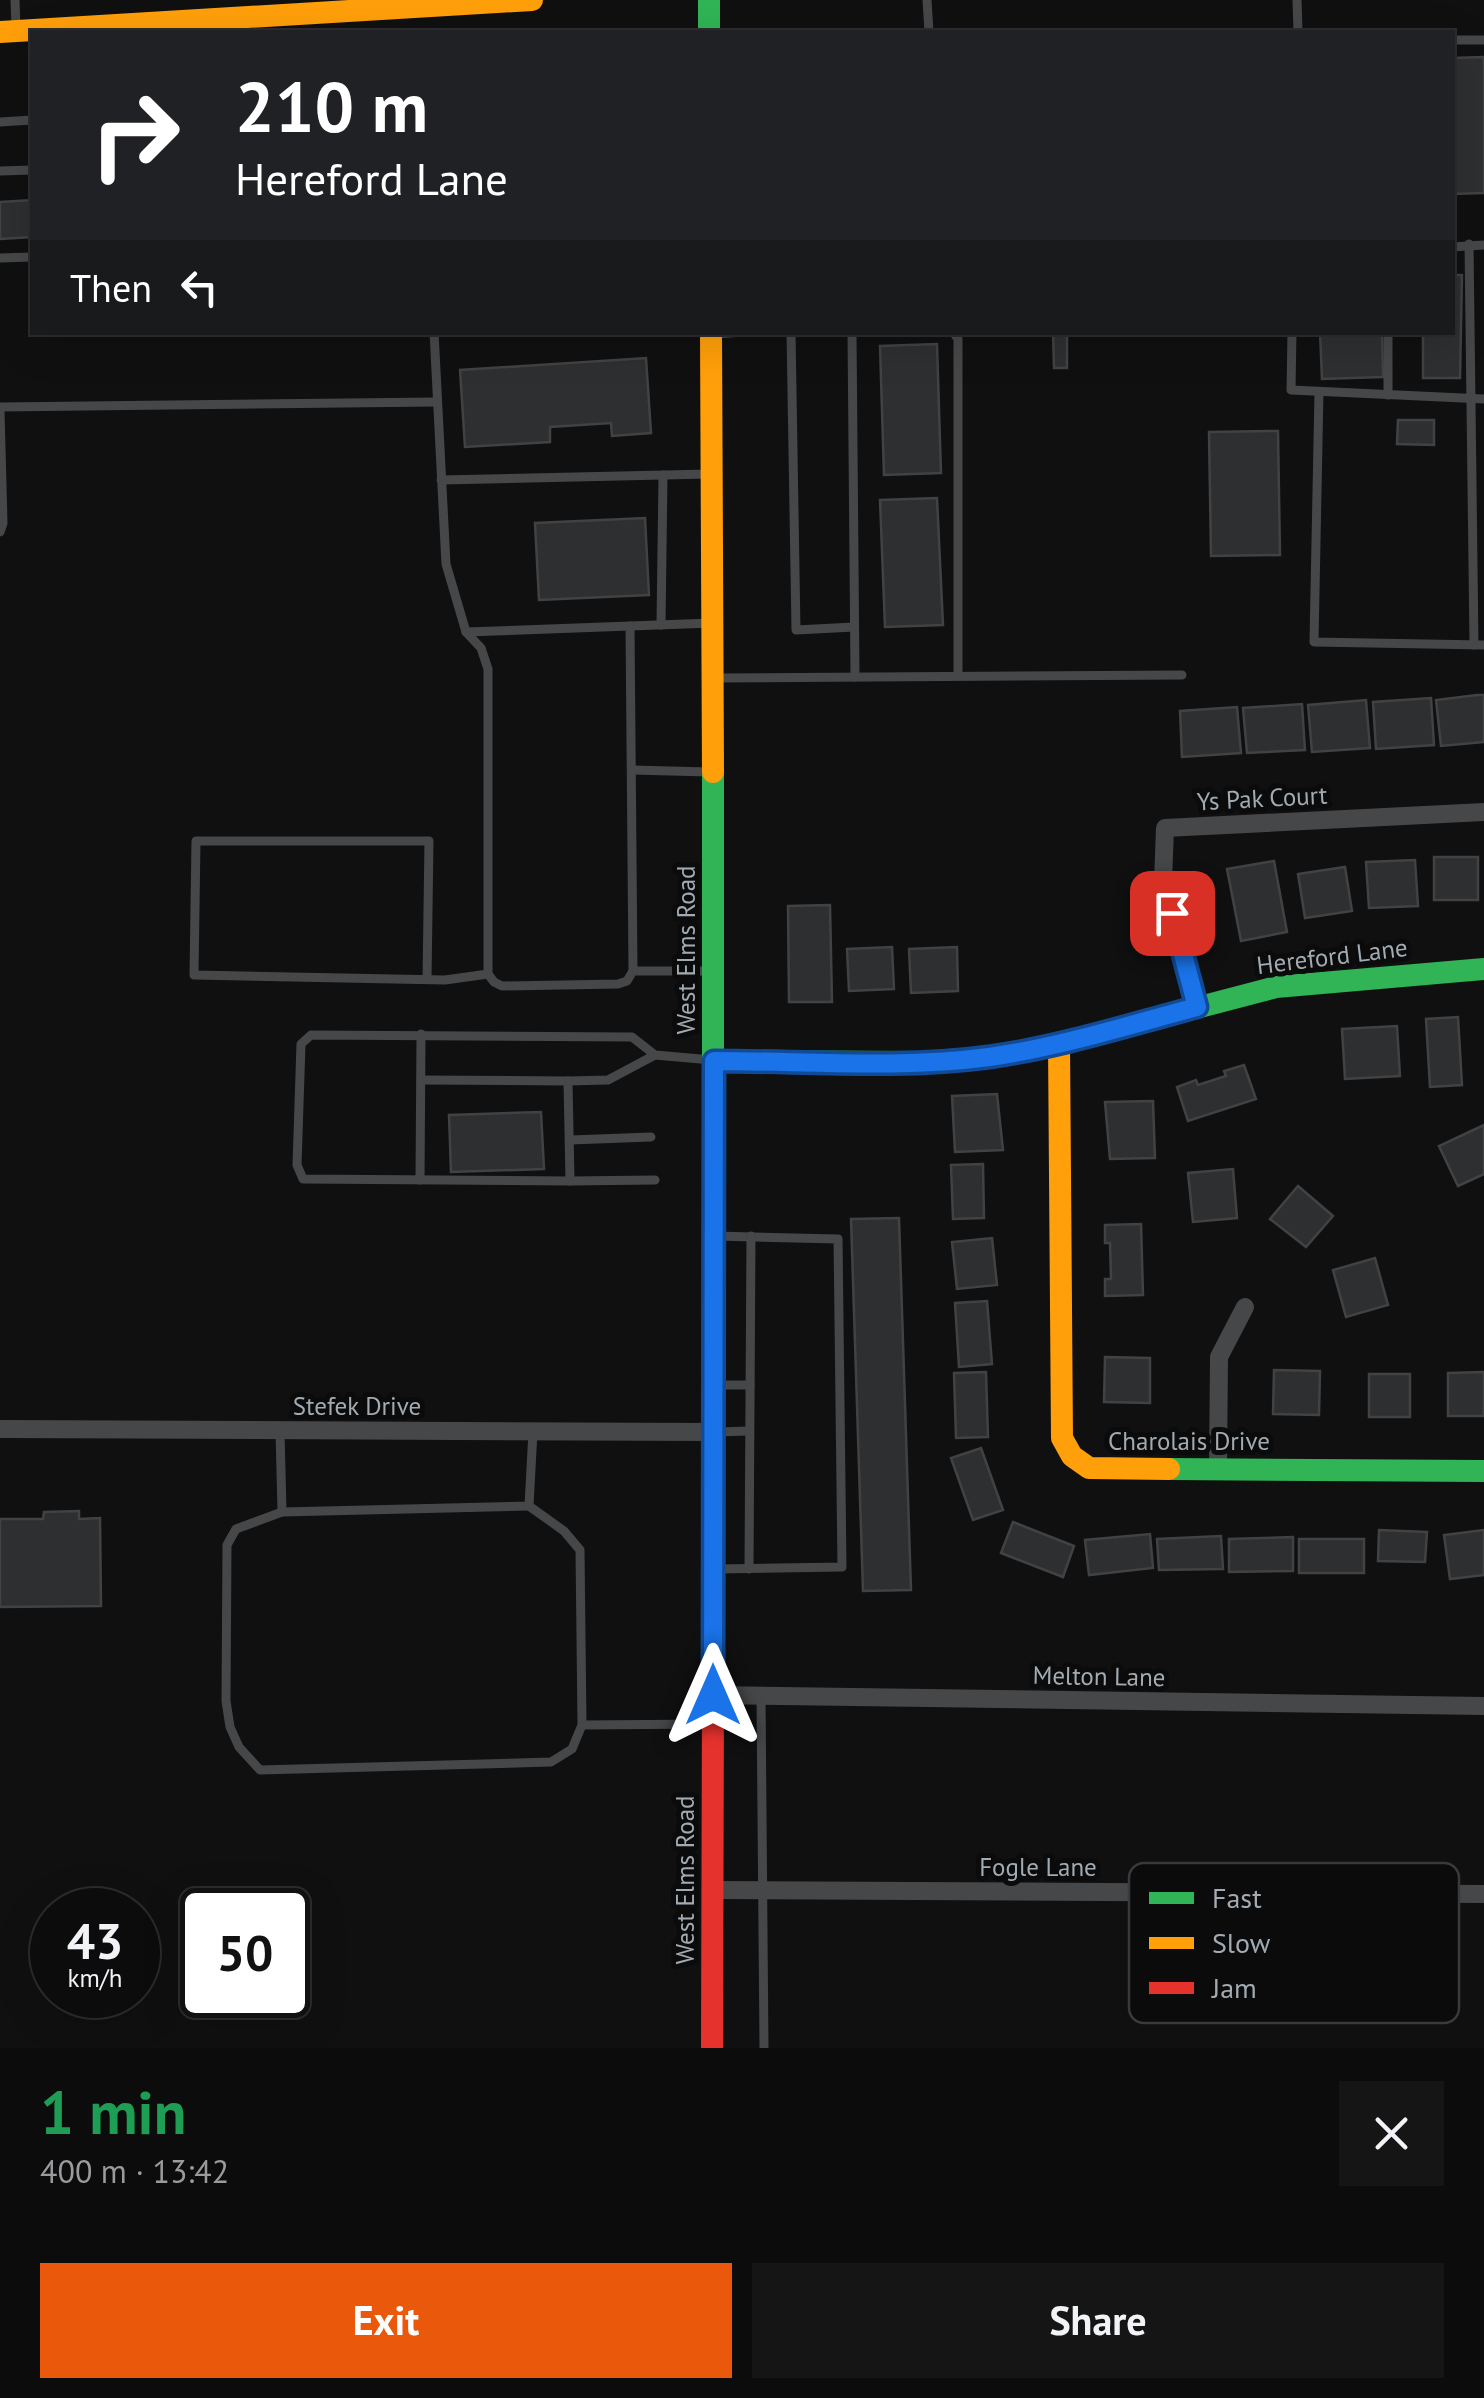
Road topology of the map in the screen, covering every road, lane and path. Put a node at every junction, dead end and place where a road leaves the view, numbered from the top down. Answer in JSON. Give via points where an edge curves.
{"nodes":[{"id":1,"x":16,"y":0,"type":"edge"},
{"id":2,"x":532,"y":0,"type":"edge"},
{"id":3,"x":709,"y":0,"type":"edge"},
{"id":4,"x":928,"y":0,"type":"edge"},
{"id":5,"x":1297,"y":0,"type":"edge"},
{"id":6,"x":351,"y":4,"type":"edge"},
{"id":7,"x":710,"y":30,"type":"edge"},
{"id":8,"x":928,"y":30,"type":"edge"},
{"id":9,"x":1298,"y":30,"type":"edge"},
{"id":10,"x":8,"y":31,"type":"edge"},
{"id":11,"x":1455,"y":40,"type":"edge"},
{"id":12,"x":1484,"y":40,"type":"edge"},
{"id":13,"x":30,"y":120,"type":"edge"},
{"id":14,"x":0,"y":122,"type":"edge"},
{"id":15,"x":30,"y":170,"type":"edge"},
{"id":16,"x":0,"y":171,"type":"edge"},
{"id":17,"x":1468,"y":244,"type":"junction"},
{"id":18,"x":1484,"y":245,"type":"edge"},
{"id":19,"x":1455,"y":246,"type":"edge"},
{"id":20,"x":30,"y":257,"type":"edge"},
{"id":21,"x":0,"y":258,"type":"edge"},
{"id":22,"x":434,"y":335,"type":"edge"},
{"id":23,"x":711,"y":335,"type":"edge"},
{"id":24,"x":792,"y":335,"type":"edge"},
{"id":25,"x":852,"y":335,"type":"edge"},
{"id":26,"x":956,"y":335,"type":"edge"},
{"id":27,"x":1292,"y":335,"type":"edge"},
{"id":28,"x":1388,"y":335,"type":"edge"},
{"id":29,"x":1318,"y":392,"type":"junction"},
{"id":30,"x":1388,"y":395,"type":"junction"},
{"id":31,"x":1478,"y":399,"type":"edge"},
{"id":32,"x":436,"y":402,"type":"junction"},
{"id":33,"x":0,"y":409,"type":"edge"},
{"id":34,"x":712,"y":474,"type":"junction"},
{"id":35,"x":663,"y":475,"type":"junction"},
{"id":36,"x":441,"y":480,"type":"junction"},
{"id":37,"x":0,"y":532,"type":"edge"},
{"id":38,"x":712,"y":624,"type":"junction"},
{"id":39,"x":630,"y":626,"type":"junction"},
{"id":40,"x":661,"y":626,"type":"junction"},
{"id":41,"x":854,"y":627,"type":"junction"},
{"id":42,"x":466,"y":632,"type":"junction"},
{"id":43,"x":1479,"y":645,"type":"edge"},
{"id":44,"x":1182,"y":675,"type":"dead end"},
{"id":45,"x":958,"y":676,"type":"junction"},
{"id":46,"x":854,"y":677,"type":"junction"},
{"id":47,"x":712,"y":678,"type":"junction"},
{"id":48,"x":632,"y":770,"type":"junction"},
{"id":49,"x":713,"y":772,"type":"junction"},
{"id":50,"x":1484,"y":812,"type":"edge"},
{"id":51,"x":1484,"y":969,"type":"edge"},
{"id":52,"x":633,"y":971,"type":"junction"},
{"id":53,"x":714,"y":971,"type":"junction"},
{"id":54,"x":488,"y":974,"type":"junction"},
{"id":55,"x":427,"y":979,"type":"junction"},
{"id":56,"x":1197,"y":1007,"type":"junction"},
{"id":57,"x":421,"y":1034,"type":"junction"},
{"id":58,"x":1059,"y":1044,"type":"junction"},
{"id":59,"x":656,"y":1055,"type":"junction"},
{"id":60,"x":714,"y":1061,"type":"junction"},
{"id":61,"x":421,"y":1080,"type":"junction"},
{"id":62,"x":568,"y":1081,"type":"junction"},
{"id":63,"x":652,"y":1137,"type":"dead end"},
{"id":64,"x":570,"y":1140,"type":"junction"},
{"id":65,"x":420,"y":1180,"type":"junction"},
{"id":66,"x":655,"y":1180,"type":"dead end"},
{"id":67,"x":570,"y":1181,"type":"junction"},
{"id":68,"x":713,"y":1236,"type":"junction"},
{"id":69,"x":751,"y":1236,"type":"junction"},
{"id":70,"x":1245,"y":1307,"type":"dead end"},
{"id":71,"x":714,"y":1385,"type":"junction"},
{"id":72,"x":750,"y":1385,"type":"junction"},
{"id":73,"x":0,"y":1430,"type":"edge"},
{"id":74,"x":280,"y":1430,"type":"junction"},
{"id":75,"x":533,"y":1431,"type":"junction"},
{"id":76,"x":750,"y":1431,"type":"junction"},
{"id":77,"x":714,"y":1432,"type":"junction"},
{"id":78,"x":1218,"y":1468,"type":"junction"},
{"id":79,"x":1484,"y":1471,"type":"edge"},
{"id":80,"x":529,"y":1506,"type":"junction"},
{"id":81,"x":282,"y":1512,"type":"junction"},
{"id":82,"x":713,"y":1569,"type":"junction"},
{"id":83,"x":749,"y":1569,"type":"junction"},
{"id":84,"x":713,"y":1695,"type":"junction"},
{"id":85,"x":761,"y":1696,"type":"junction"},
{"id":86,"x":1484,"y":1706,"type":"edge"},
{"id":87,"x":582,"y":1724,"type":"junction"},
{"id":88,"x":713,"y":1724,"type":"junction"},
{"id":89,"x":712,"y":1890,"type":"junction"},
{"id":90,"x":762,"y":1890,"type":"junction"},
{"id":91,"x":1129,"y":1892,"type":"edge"},
{"id":92,"x":1459,"y":1894,"type":"edge"},
{"id":93,"x":1484,"y":1894,"type":"edge"},
{"id":94,"x":712,"y":2048,"type":"edge"},
{"id":95,"x":764,"y":2048,"type":"edge"}],
"edges":[{"from":1,"to":10,"type":"lane"},
{"from":2,"to":6,"type":"main road"},
{"from":3,"to":7,"type":"main road"},
{"from":4,"to":8,"type":"lane"},
{"from":5,"to":9,"type":"lane"},
{"from":6,"to":10,"type":"main road"},
{"from":11,"to":12,"type":"lane"},
{"from":13,"to":14,"type":"lane"},
{"from":15,"to":16,"type":"lane"},
{"from":17,"to":18,"type":"lane"},
{"from":17,"to":19,"type":"lane"},
{"from":17,"to":31,"type":"lane"},
{"from":20,"to":21,"type":"lane"},
{"from":22,"to":32,"type":"lane"},
{"from":23,"to":34,"type":"main road","name":"West Elms Road"},
{"from":24,"to":41,"type":"lane","via":[[796,630]]},
{"from":25,"to":41,"type":"lane"},
{"from":26,"to":45,"type":"lane"},
{"from":27,"to":29,"type":"lane","via":[[1292,390]]},
{"from":28,"to":30,"type":"lane"},
{"from":29,"to":30,"type":"lane"},
{"from":29,"to":43,"type":"lane","via":[[1314,642]]},
{"from":30,"to":31,"type":"lane"},
{"from":31,"to":43,"type":"lane"},
{"from":32,"to":33,"type":"lane"},
{"from":32,"to":36,"type":"lane"},
{"from":33,"to":37,"type":"lane"},
{"from":34,"to":35,"type":"lane"},
{"from":34,"to":38,"type":"main road","name":"West Elms Road"},
{"from":35,"to":36,"type":"lane"},
{"from":35,"to":40,"type":"lane"},
{"from":36,"to":42,"type":"lane","via":[[446,564]]},
{"from":38,"to":40,"type":"lane"},
{"from":38,"to":47,"type":"main road","name":"West Elms Road"},
{"from":39,"to":40,"type":"lane"},
{"from":39,"to":42,"type":"lane"},
{"from":39,"to":48,"type":"lane"},
{"from":41,"to":46,"type":"lane"},
{"from":42,"to":54,"type":"lane","via":[[488,669]]},
{"from":44,"to":45,"type":"lane"},
{"from":45,"to":46,"type":"lane"},
{"from":46,"to":47,"type":"lane"},
{"from":47,"to":49,"type":"main road","name":"West Elms Road"},
{"from":48,"to":49,"type":"lane"},
{"from":48,"to":52,"type":"lane"},
{"from":49,"to":53,"type":"main road","name":"West Elms Road"},
{"from":50,"to":56,"type":"street","name":"Ys Pak Court","via":[[1165,828],[1163,882]]},
{"from":51,"to":56,"type":"main road","name":"Hereford Lane","via":[[1276,987]]},
{"from":52,"to":53,"type":"lane"},
{"from":52,"to":54,"type":"lane","via":[[618,984],[502,986]]},
{"from":53,"to":60,"type":"main road","name":"West Elms Road"},
{"from":54,"to":55,"type":"lane"},
{"from":55,"to":55,"type":"lane","via":[[194,975],[196,840],[429,840]]},
{"from":56,"to":58,"type":"main road","name":"Hereford Lane"},
{"from":57,"to":59,"type":"lane","via":[[632,1038]]},
{"from":57,"to":61,"type":"lane"},
{"from":57,"to":65,"type":"lane","via":[[311,1035],[301,1044],[297,1165],[303,1179]]},
{"from":58,"to":60,"type":"main road","name":"Hereford Lane","via":[[924,1062]]},
{"from":58,"to":78,"type":"main road","name":"Charolais Drive","via":[[1066,1451],[1089,1468]]},
{"from":59,"to":60,"type":"lane"},
{"from":59,"to":62,"type":"lane","via":[[608,1080]]},
{"from":60,"to":68,"type":"main road","name":"West Elms Road"},
{"from":61,"to":62,"type":"lane"},
{"from":61,"to":65,"type":"lane"},
{"from":62,"to":64,"type":"lane"},
{"from":63,"to":64,"type":"lane"},
{"from":64,"to":67,"type":"lane"},
{"from":65,"to":67,"type":"lane"},
{"from":66,"to":67,"type":"lane"},
{"from":68,"to":69,"type":"lane"},
{"from":68,"to":71,"type":"main road","name":"West Elms Road"},
{"from":69,"to":72,"type":"lane"},
{"from":69,"to":83,"type":"lane","via":[[838,1239],[842,1567]]},
{"from":70,"to":78,"type":"street","via":[[1219,1357]]},
{"from":71,"to":72,"type":"lane"},
{"from":71,"to":77,"type":"main road","name":"West Elms Road"},
{"from":72,"to":76,"type":"lane"},
{"from":73,"to":74,"type":"street","name":"Stefek Drive"},
{"from":74,"to":75,"type":"street","name":"Stefek Drive"},
{"from":74,"to":81,"type":"lane"},
{"from":75,"to":77,"type":"street","name":"Stefek Drive"},
{"from":75,"to":80,"type":"lane"},
{"from":76,"to":77,"type":"lane"},
{"from":76,"to":83,"type":"lane"},
{"from":77,"to":82,"type":"main road","name":"West Elms Road"},
{"from":78,"to":79,"type":"main road","name":"Charolais Drive"},
{"from":80,"to":81,"type":"lane"},
{"from":80,"to":87,"type":"lane","via":[[580,1550]]},
{"from":81,"to":87,"type":"lane","via":[[236,1529],[227,1546],[226,1701],[238,1746],[260,1770],[551,1762],[572,1749]]},
{"from":82,"to":83,"type":"lane"},
{"from":82,"to":84,"type":"main road","name":"West Elms Road"},
{"from":84,"to":85,"type":"street","name":"Melton Lane"},
{"from":84,"to":88,"type":"main road","name":"West Elms Road"},
{"from":85,"to":86,"type":"street","name":"Melton Lane"},
{"from":85,"to":90,"type":"lane"},
{"from":87,"to":88,"type":"lane"},
{"from":88,"to":89,"type":"main road","name":"West Elms Road"},
{"from":89,"to":90,"type":"street","name":"Fogle Lane"},
{"from":89,"to":94,"type":"main road","name":"West Elms Road"},
{"from":90,"to":91,"type":"street","name":"Fogle Lane"},
{"from":90,"to":95,"type":"lane"},
{"from":92,"to":93,"type":"street","name":"Fogle Lane"}]}
